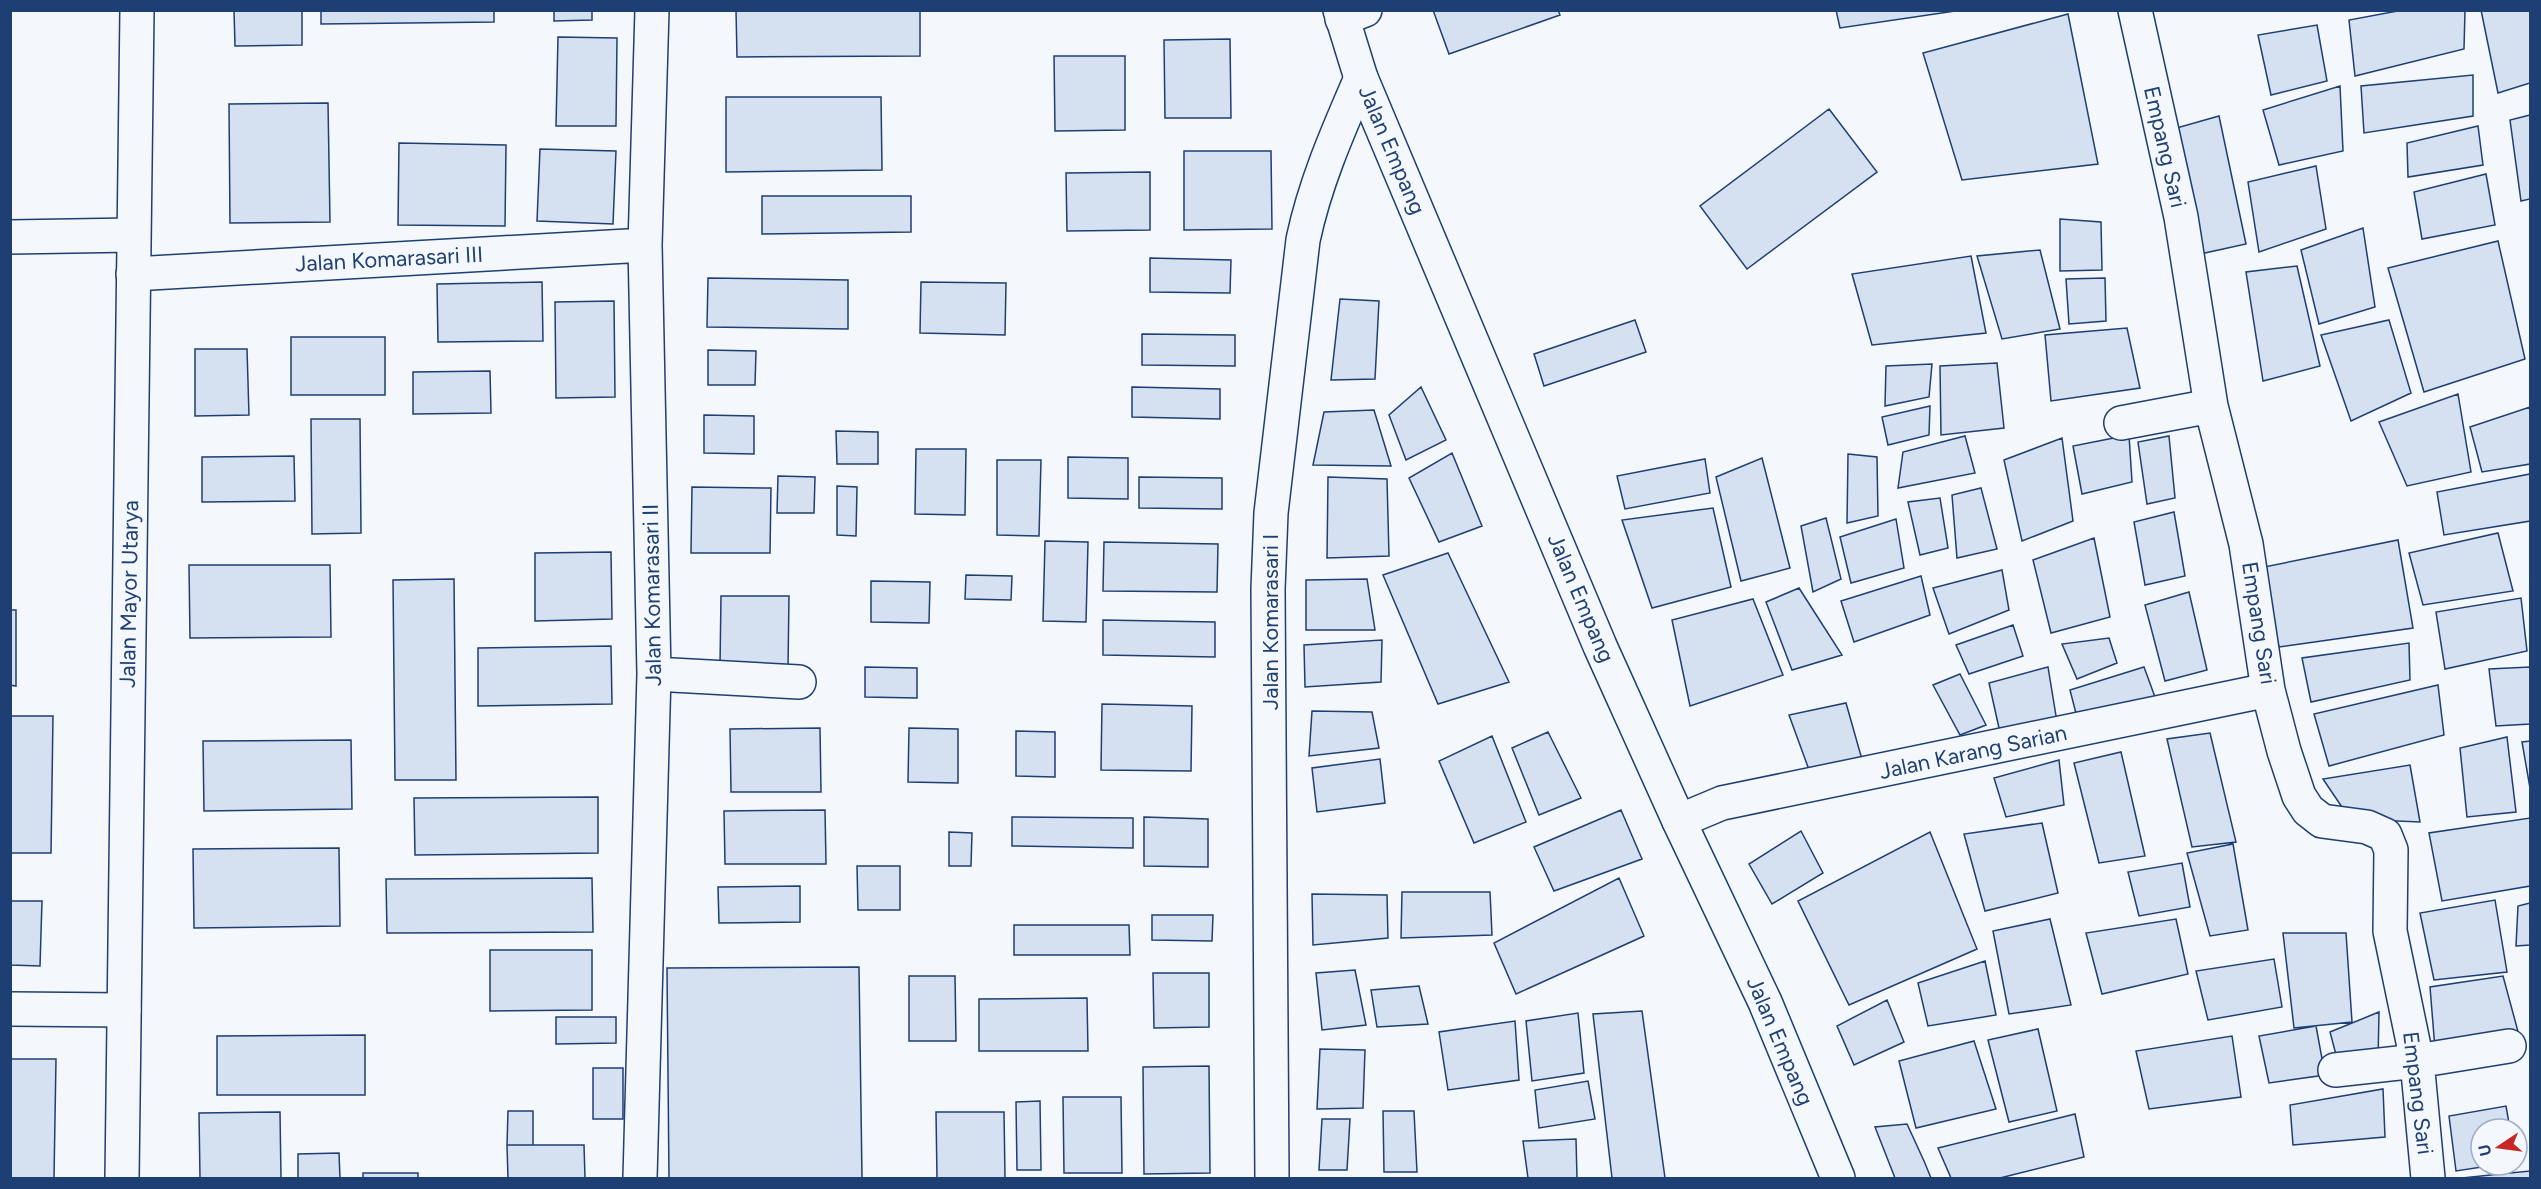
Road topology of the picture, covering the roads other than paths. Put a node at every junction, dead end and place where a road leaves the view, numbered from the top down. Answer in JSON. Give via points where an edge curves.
{"nodes":[{"id":1,"x":137,"y":10,"type":"edge"},
{"id":2,"x":651,"y":10,"type":"edge"},
{"id":3,"x":2135,"y":10,"type":"edge"},
{"id":4,"x":1349,"y":13,"type":"edge"},
{"id":5,"x":1361,"y":78,"type":"junction"},
{"id":6,"x":133,"y":235,"type":"junction"},
{"id":7,"x":10,"y":237,"type":"edge"},
{"id":8,"x":645,"y":245,"type":"junction"},
{"id":9,"x":133,"y":274,"type":"junction"},
{"id":10,"x":2211,"y":406,"type":"junction"},
{"id":11,"x":2121,"y":423,"type":"dead end"},
{"id":12,"x":654,"y":674,"type":"junction"},
{"id":13,"x":799,"y":682,"type":"dead end"},
{"id":14,"x":2268,"y":690,"type":"junction"},
{"id":15,"x":1679,"y":822,"type":"junction"},
{"id":16,"x":10,"y":1009,"type":"edge"},
{"id":17,"x":124,"y":1010,"type":"junction"},
{"id":18,"x":2509,"y":1046,"type":"dead end"},
{"id":19,"x":2417,"y":1061,"type":"junction"},
{"id":20,"x":2335,"y":1070,"type":"dead end"},
{"id":21,"x":122,"y":1179,"type":"edge"},
{"id":22,"x":640,"y":1179,"type":"edge"},
{"id":23,"x":1272,"y":1179,"type":"edge"},
{"id":24,"x":1838,"y":1179,"type":"edge"},
{"id":25,"x":2428,"y":1179,"type":"edge"}],
"edges":[{"from":1,"to":6,"type":"street","name":"Jalan Mayor Utarya"},
{"from":2,"to":8,"type":"street","name":"Jalan Komarasari II"},
{"from":3,"to":10,"type":"street","name":"Empang Sari","via":[[2181,217]]},
{"from":4,"to":5,"type":"street","name":"Jalan Empang"},
{"from":5,"to":15,"type":"street","name":"Jalan Empang"},
{"from":5,"to":23,"type":"street","name":"Jalan Komarasari I","via":[[1324,164],[1303,240],[1271,513],[1268,589]]},
{"from":6,"to":7,"type":"street"},
{"from":6,"to":9,"type":"street","name":"Jalan Mayor Utarya"},
{"from":8,"to":9,"type":"street","name":"Jalan Komarasari III"},
{"from":8,"to":12,"type":"street","name":"Jalan Komarasari II"},
{"from":9,"to":17,"type":"street","name":"Jalan Mayor Utarya"},
{"from":10,"to":11,"type":"street"},
{"from":10,"to":14,"type":"street","name":"Empang Sari","via":[[2246,544]]},
{"from":12,"to":13,"type":"street"},
{"from":12,"to":22,"type":"street","name":"Jalan Komarasari II"},
{"from":14,"to":15,"type":"street","name":"Jalan Karang Sarian","via":[[1722,803]]},
{"from":14,"to":19,"type":"street","name":"Empang Sari","via":[[2298,796],[2308,810],[2322,821],[2367,826],[2385,835],[2391,850],[2390,931]]},
{"from":15,"to":24,"type":"street","name":"Jalan Empang","via":[[1766,1002]]},
{"from":16,"to":17,"type":"street"},
{"from":17,"to":21,"type":"street","name":"Jalan Mayor Utarya"},
{"from":18,"to":19,"type":"street"},
{"from":19,"to":20,"type":"street"},
{"from":19,"to":25,"type":"street","name":"Empang Sari"}]}
